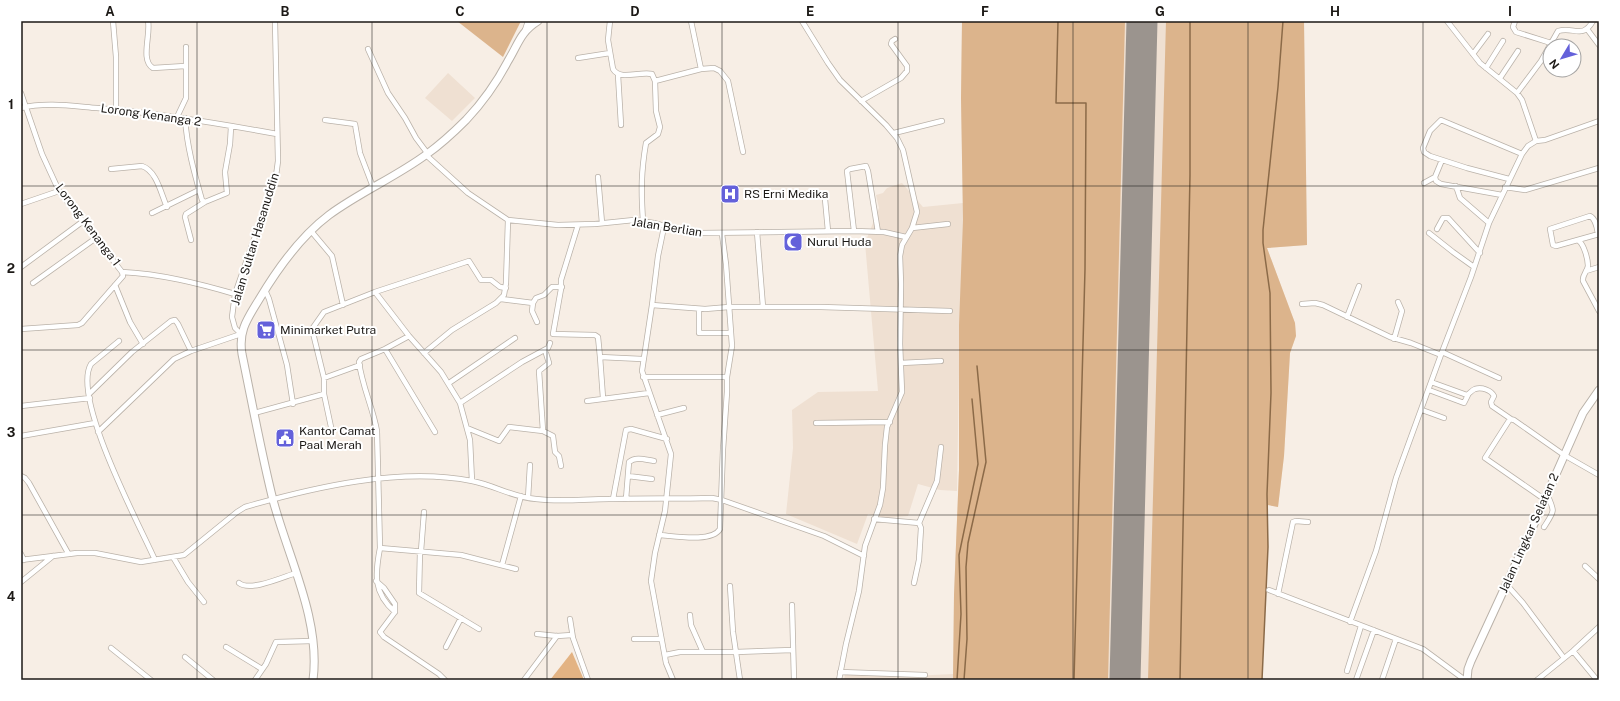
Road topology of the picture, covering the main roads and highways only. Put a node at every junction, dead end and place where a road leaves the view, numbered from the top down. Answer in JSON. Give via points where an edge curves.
{"nodes":[{"id":1,"x":538,"y":21,"type":"edge"},
{"id":2,"x":1599,"y":390,"type":"edge"},
{"id":3,"x":313,"y":680,"type":"edge"},
{"id":4,"x":1466,"y":680,"type":"edge"}],
"edges":[{"from":1,"to":3,"type":"highway","via":[[524,32],[508,61],[473,112],[446,140],[427,155],[338,209],[311,231],[265,290],[241,334],[242,354],[273,500],[307,606],[312,641]]},
{"from":2,"to":4,"type":"highway","name":"Jalan Lingkar Selatan 2","via":[[1583,413],[1468,669]]}]}
